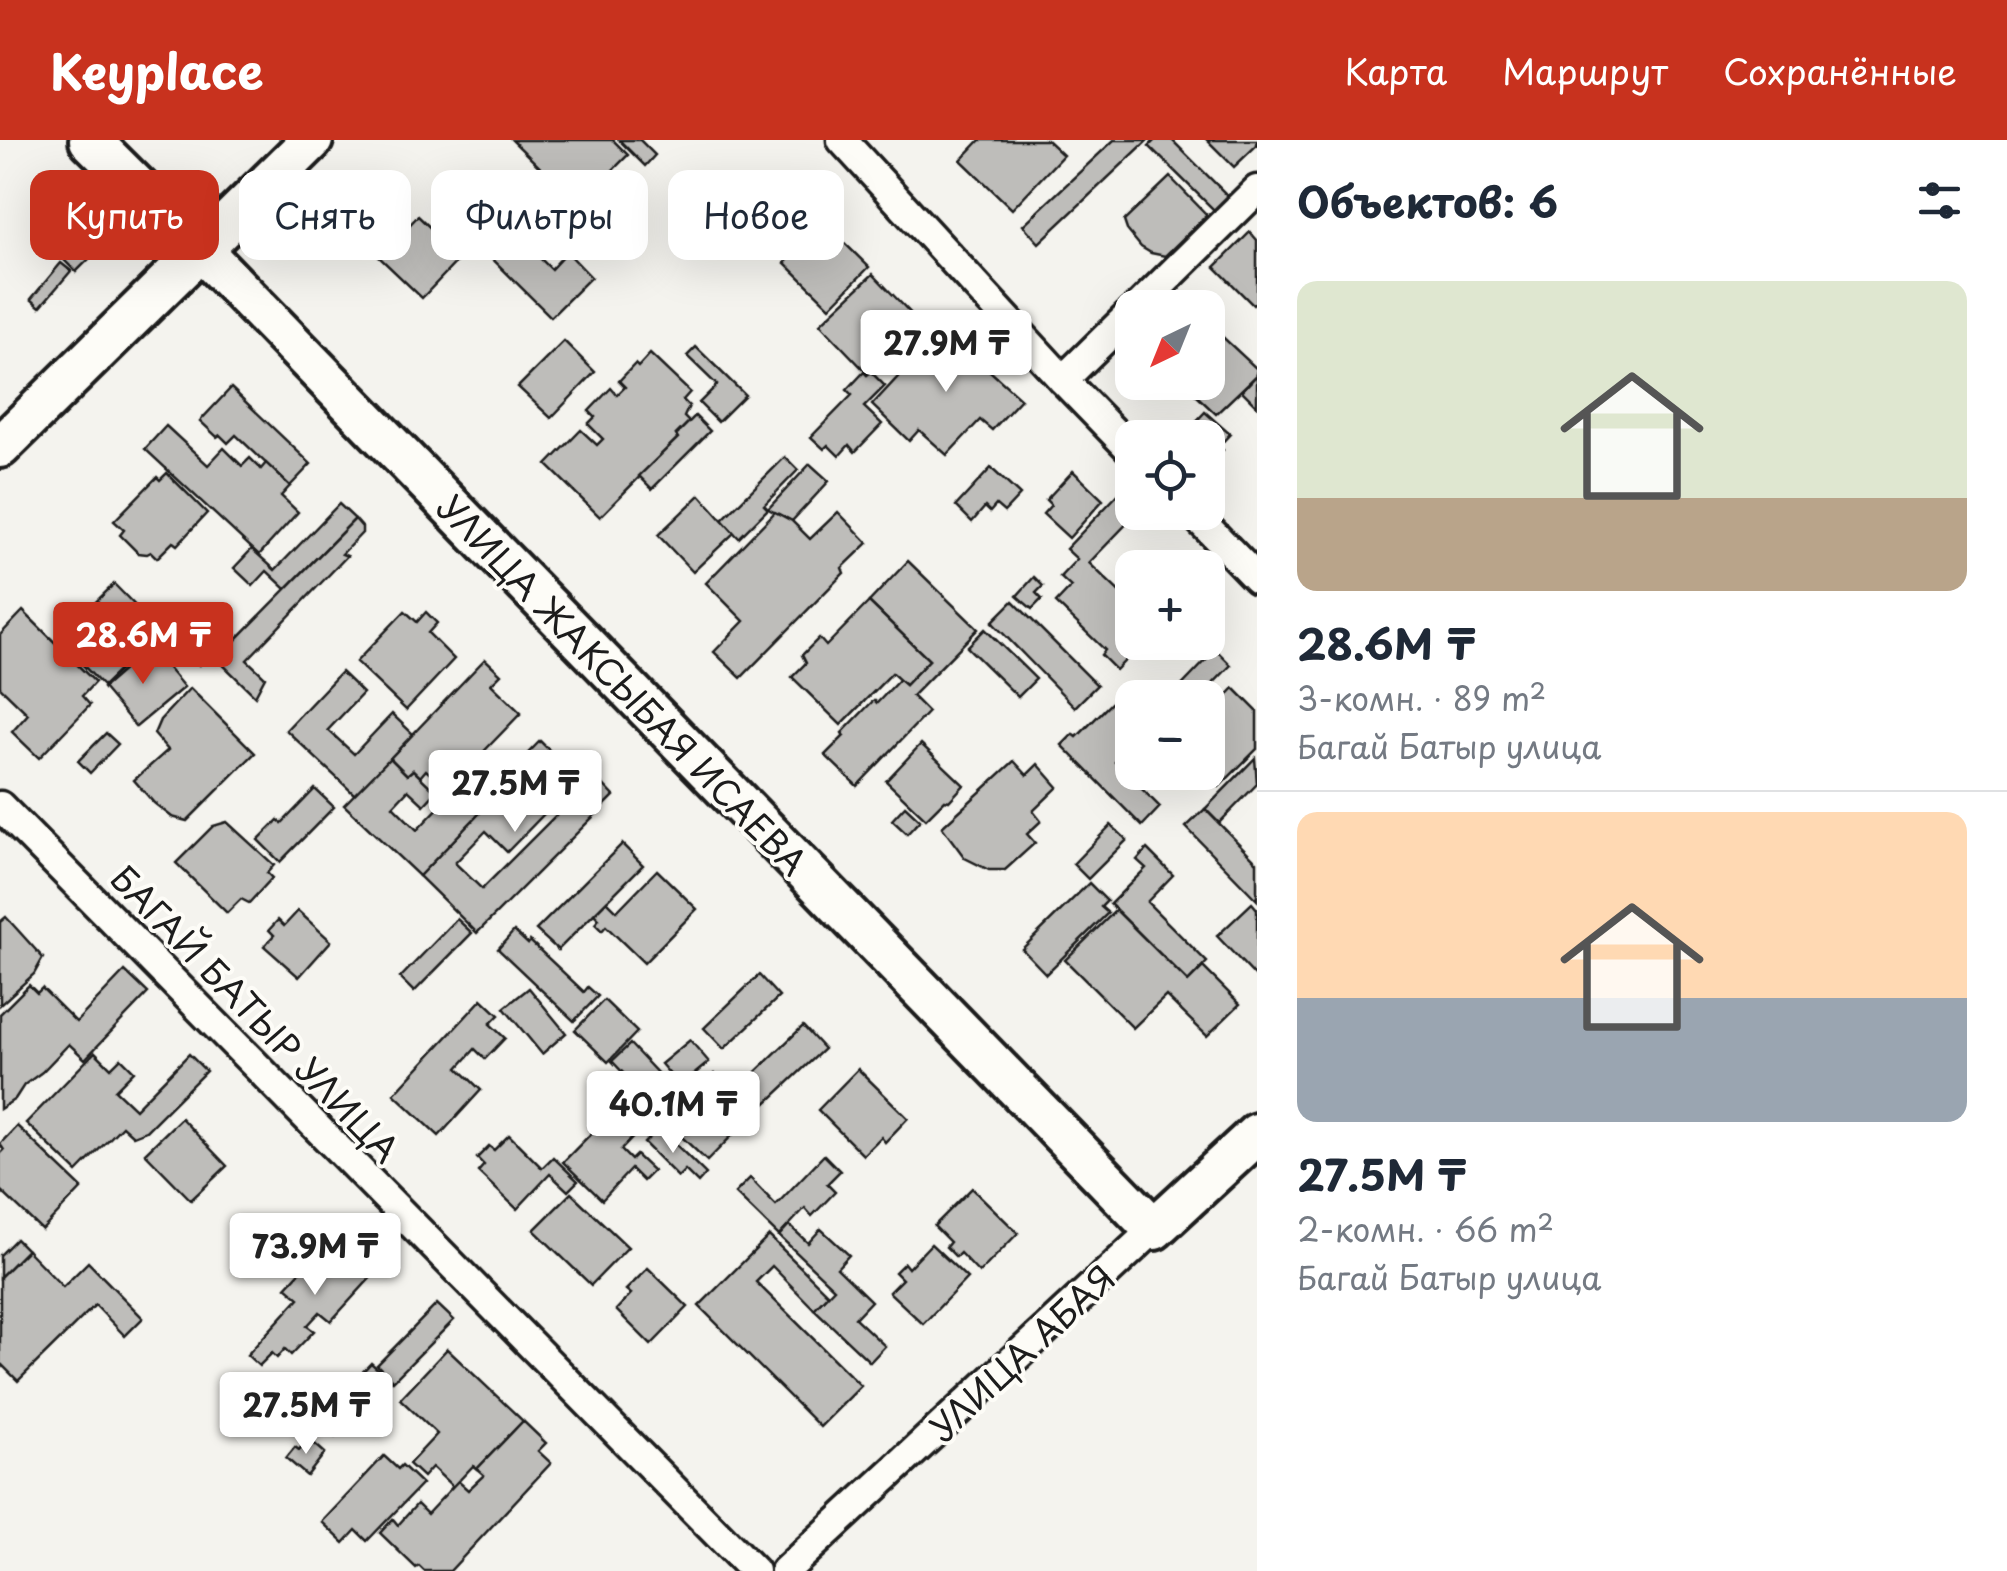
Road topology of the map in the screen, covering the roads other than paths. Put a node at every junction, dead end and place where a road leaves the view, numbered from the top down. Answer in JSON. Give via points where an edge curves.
{"nodes":[{"id":1,"x":90,"y":140,"type":"edge"},
{"id":2,"x":312,"y":140,"type":"edge"},
{"id":3,"x":842,"y":140,"type":"edge"},
{"id":4,"x":120,"y":170,"type":"edge"},
{"id":5,"x":1257,"y":190,"type":"edge"},
{"id":6,"x":219,"y":232,"type":"edge"},
{"id":7,"x":191,"y":260,"type":"edge"},
{"id":8,"x":211,"y":260,"type":"edge"},
{"id":9,"x":1155,"y":290,"type":"edge"},
{"id":10,"x":1115,"y":329,"type":"edge"},
{"id":11,"x":1063,"y":380,"type":"junction"},
{"id":12,"x":1115,"y":434,"type":"edge"},
{"id":13,"x":0,"y":447,"type":"edge"},
{"id":14,"x":1209,"y":530,"type":"edge"},
{"id":15,"x":1257,"y":579,"type":"edge"},
{"id":16,"x":0,"y":806,"type":"edge"},
{"id":17,"x":1257,"y":1134,"type":"edge"},
{"id":18,"x":1154,"y":1229,"type":"junction"},
{"id":19,"x":754,"y":1571,"type":"edge"},
{"id":20,"x":784,"y":1571,"type":"edge"}],
"edges":[{"from":1,"to":4,"type":"street","name":"УЛИЦА ЖАКСЫБАЯ ИСАЕВА"},
{"from":2,"to":6,"type":"street"},
{"from":3,"to":11,"type":"street"},
{"from":5,"to":9,"type":"street"},
{"from":7,"to":13,"type":"street"},
{"from":8,"to":18,"type":"street","name":"УЛИЦА ЖАКСЫБАЯ ИСАЕВА"},
{"from":10,"to":11,"type":"street"},
{"from":11,"to":12,"type":"street"},
{"from":14,"to":15,"type":"street"},
{"from":16,"to":19,"type":"street","name":"БАГАЙ БАТЫР УЛИЦА"},
{"from":17,"to":18,"type":"street","name":"УЛИЦА АБАЯ"},
{"from":18,"to":20,"type":"street","name":"УЛИЦА АБАЯ"}]}
